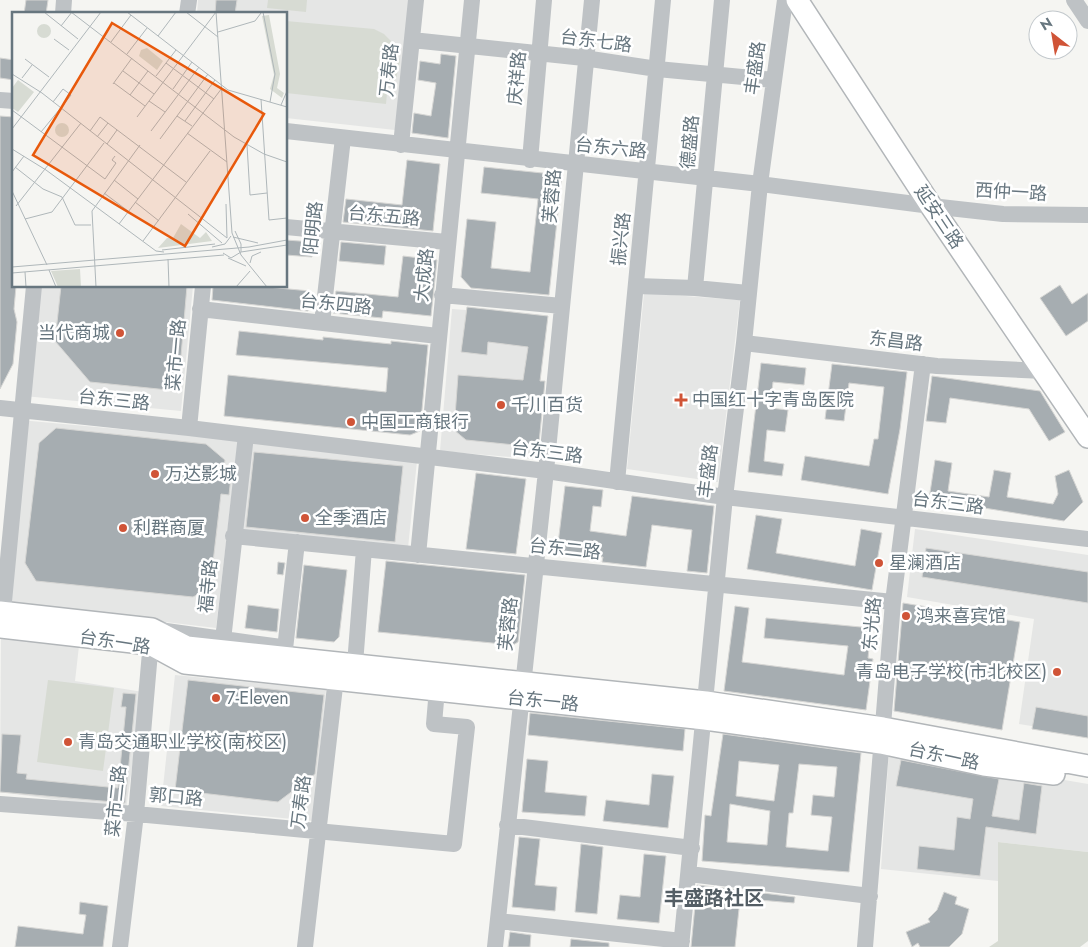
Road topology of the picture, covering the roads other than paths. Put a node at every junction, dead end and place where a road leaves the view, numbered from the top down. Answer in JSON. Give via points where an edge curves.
{"nodes":[{"id":1,"x":416,"y":0,"type":"edge"},
{"id":2,"x":472,"y":0,"type":"edge"},
{"id":3,"x":544,"y":0,"type":"edge"},
{"id":4,"x":592,"y":0,"type":"edge"},
{"id":5,"x":663,"y":0,"type":"edge"},
{"id":6,"x":722,"y":0,"type":"edge"},
{"id":7,"x":785,"y":0,"type":"edge"},
{"id":8,"x":797,"y":0,"type":"edge"},
{"id":9,"x":1074,"y":0,"type":"edge"},
{"id":10,"x":1088,"y":20,"type":"edge"},
{"id":11,"x":412,"y":40,"type":"junction"},
{"id":12,"x":467,"y":46,"type":"junction"},
{"id":13,"x":540,"y":54,"type":"junction"},
{"id":14,"x":584,"y":58,"type":"junction"},
{"id":15,"x":657,"y":69,"type":"junction"},
{"id":16,"x":716,"y":73,"type":"junction"},
{"id":17,"x":774,"y":80,"type":"junction"},
{"id":18,"x":288,"y":131,"type":"edge"},
{"id":19,"x":343,"y":138,"type":"junction"},
{"id":20,"x":401,"y":145,"type":"junction"},
{"id":21,"x":456,"y":152,"type":"junction"},
{"id":22,"x":530,"y":160,"type":"junction"},
{"id":23,"x":575,"y":164,"type":"junction"},
{"id":24,"x":648,"y":172,"type":"junction"},
{"id":25,"x":707,"y":178,"type":"junction"},
{"id":26,"x":760,"y":184,"type":"junction"},
{"id":27,"x":931,"y":206,"type":"junction"},
{"id":28,"x":1088,"y":215,"type":"edge"},
{"id":29,"x":288,"y":227,"type":"edge"},
{"id":30,"x":333,"y":231,"type":"junction"},
{"id":31,"x":447,"y":242,"type":"junction"},
{"id":32,"x":637,"y":286,"type":"junction"},
{"id":33,"x":34,"y":288,"type":"edge"},
{"id":34,"x":203,"y":288,"type":"edge"},
{"id":35,"x":695,"y":288,"type":"junction"},
{"id":36,"x":748,"y":293,"type":"junction"},
{"id":37,"x":442,"y":295,"type":"junction"},
{"id":38,"x":562,"y":306,"type":"junction"},
{"id":39,"x":200,"y":315,"type":"junction"},
{"id":40,"x":322,"y":323,"type":"junction"},
{"id":41,"x":438,"y":336,"type":"junction"},
{"id":42,"x":744,"y":343,"type":"junction"},
{"id":43,"x":923,"y":364,"type":"junction"},
{"id":44,"x":1044,"y":371,"type":"junction"},
{"id":45,"x":0,"y":408,"type":"edge"},
{"id":46,"x":21,"y":410,"type":"junction"},
{"id":47,"x":189,"y":428,"type":"junction"},
{"id":48,"x":246,"y":435,"type":"junction"},
{"id":49,"x":1087,"y":436,"type":"edge"},
{"id":50,"x":426,"y":458,"type":"junction"},
{"id":51,"x":546,"y":471,"type":"junction"},
{"id":52,"x":617,"y":482,"type":"junction"},
{"id":53,"x":724,"y":497,"type":"junction"},
{"id":54,"x":6,"y":508,"type":"edge"},
{"id":55,"x":904,"y":518,"type":"junction"},
{"id":56,"x":234,"y":536,"type":"junction"},
{"id":57,"x":1088,"y":539,"type":"edge"},
{"id":58,"x":297,"y":542,"type":"junction"},
{"id":59,"x":364,"y":549,"type":"junction"},
{"id":60,"x":418,"y":555,"type":"junction"},
{"id":61,"x":535,"y":560,"type":"junction"},
{"id":62,"x":717,"y":584,"type":"junction"},
{"id":63,"x":893,"y":602,"type":"junction"},
{"id":64,"x":1,"y":617,"type":"edge"},
{"id":65,"x":151,"y":636,"type":"junction"},
{"id":66,"x":223,"y":640,"type":"junction"},
{"id":67,"x":285,"y":652,"type":"junction"},
{"id":68,"x":346,"y":665,"type":"junction"},
{"id":69,"x":437,"y":690,"type":"junction"},
{"id":70,"x":521,"y":690,"type":"junction"},
{"id":71,"x":706,"y":710,"type":"junction"},
{"id":72,"x":882,"y":736,"type":"junction"},
{"id":73,"x":1017,"y":753,"type":"junction"},
{"id":74,"x":1088,"y":754,"type":"edge"},
{"id":75,"x":1088,"y":766,"type":"edge"},
{"id":76,"x":1088,"y":778,"type":"edge"},
{"id":77,"x":0,"y":804,"type":"edge"},
{"id":78,"x":136,"y":814,"type":"junction"},
{"id":79,"x":507,"y":825,"type":"junction"},
{"id":80,"x":318,"y":830,"type":"junction"},
{"id":81,"x":692,"y":848,"type":"junction"},
{"id":82,"x":689,"y":874,"type":"junction"},
{"id":83,"x":870,"y":896,"type":"junction"},
{"id":84,"x":498,"y":921,"type":"junction"},
{"id":85,"x":682,"y":944,"type":"edge"},
{"id":86,"x":120,"y":947,"type":"edge"},
{"id":87,"x":305,"y":947,"type":"edge"},
{"id":88,"x":495,"y":947,"type":"edge"},
{"id":89,"x":865,"y":947,"type":"edge"}],
"edges":[{"from":1,"to":11,"type":"street","name":"万寿路"},
{"from":2,"to":12,"type":"street","name":"大成路"},
{"from":3,"to":13,"type":"street","name":"庆祥路"},
{"from":4,"to":14,"type":"street","name":"芙蓉路"},
{"from":5,"to":15,"type":"street","name":"振兴路"},
{"from":6,"to":16,"type":"street","name":"德盛路"},
{"from":7,"to":17,"type":"street","name":"丰盛路"},
{"from":8,"to":27,"type":"main road","name":"延安三路"},
{"from":9,"to":10,"type":"street"},
{"from":11,"to":12,"type":"street","name":"台东七路"},
{"from":11,"to":20,"type":"street","name":"万寿路"},
{"from":12,"to":13,"type":"street","name":"台东七路"},
{"from":12,"to":21,"type":"street","name":"大成路"},
{"from":13,"to":14,"type":"street","name":"台东七路"},
{"from":13,"to":22,"type":"street","name":"庆祥路"},
{"from":14,"to":15,"type":"street","name":"台东七路"},
{"from":14,"to":23,"type":"street","name":"芙蓉路"},
{"from":15,"to":16,"type":"street","name":"台东七路"},
{"from":15,"to":24,"type":"street","name":"振兴路"},
{"from":16,"to":17,"type":"street","name":"台东七路"},
{"from":16,"to":25,"type":"street","name":"德盛路"},
{"from":17,"to":26,"type":"street","name":"丰盛路"},
{"from":18,"to":19,"type":"street","name":"台东六路"},
{"from":19,"to":20,"type":"street","name":"台东六路"},
{"from":19,"to":30,"type":"street","name":"阳明路"},
{"from":20,"to":21,"type":"street","name":"台东六路"},
{"from":21,"to":22,"type":"street","name":"台东六路"},
{"from":21,"to":31,"type":"street","name":"大成路"},
{"from":22,"to":23,"type":"street","name":"台东六路"},
{"from":23,"to":24,"type":"street","name":"台东六路"},
{"from":23,"to":38,"type":"street","name":"芙蓉路"},
{"from":24,"to":25,"type":"street","name":"台东六路"},
{"from":24,"to":32,"type":"street","name":"振兴路"},
{"from":25,"to":26,"type":"street","name":"台东六路"},
{"from":25,"to":35,"type":"street","name":"德盛路"},
{"from":26,"to":27,"type":"street","name":"台东六路"},
{"from":26,"to":36,"type":"street","name":"丰盛路"},
{"from":27,"to":28,"type":"street","name":"西仲一路","via":[[1003,214]]},
{"from":27,"to":44,"type":"main road","name":"延安三路"},
{"from":29,"to":30,"type":"street","name":"台东五路"},
{"from":30,"to":31,"type":"street","name":"台东五路"},
{"from":30,"to":40,"type":"street","name":"阳明路"},
{"from":31,"to":37,"type":"street","name":"大成路"},
{"from":32,"to":35,"type":"street"},
{"from":32,"to":52,"type":"street","name":"振兴路"},
{"from":33,"to":46,"type":"street"},
{"from":34,"to":39,"type":"street","name":"菜市一路"},
{"from":35,"to":36,"type":"street"},
{"from":36,"to":42,"type":"street","name":"丰盛路"},
{"from":37,"to":38,"type":"street"},
{"from":37,"to":41,"type":"street","name":"大成路"},
{"from":38,"to":51,"type":"street","name":"芙蓉路"},
{"from":39,"to":40,"type":"street","name":"台东四路"},
{"from":39,"to":47,"type":"street","name":"菜市一路"},
{"from":40,"to":41,"type":"street","name":"台东四路"},
{"from":41,"to":50,"type":"street","name":"大成路"},
{"from":42,"to":43,"type":"street","name":"东昌路"},
{"from":42,"to":53,"type":"street","name":"丰盛路"},
{"from":43,"to":44,"type":"street","name":"东昌路"},
{"from":43,"to":55,"type":"street","name":"东光路"},
{"from":44,"to":49,"type":"main road","name":"延安三路"},
{"from":45,"to":46,"type":"street","name":"台东三路"},
{"from":46,"to":47,"type":"street","name":"台东三路"},
{"from":46,"to":54,"type":"street"},
{"from":47,"to":48,"type":"street","name":"台东三路"},
{"from":48,"to":50,"type":"street","name":"台东三路"},
{"from":48,"to":56,"type":"street","name":"福寺路"},
{"from":50,"to":51,"type":"street","name":"台东三路"},
{"from":50,"to":60,"type":"street","name":"大成路"},
{"from":51,"to":52,"type":"street","name":"台东三路"},
{"from":51,"to":61,"type":"street","name":"芙蓉路"},
{"from":52,"to":53,"type":"street","name":"台东三路"},
{"from":53,"to":55,"type":"street","name":"台东三路"},
{"from":53,"to":62,"type":"street","name":"丰盛路"},
{"from":54,"to":64,"type":"street"},
{"from":55,"to":57,"type":"street","name":"台东三路"},
{"from":55,"to":63,"type":"street","name":"东光路"},
{"from":56,"to":58,"type":"street","name":"台东二路"},
{"from":56,"to":66,"type":"street","name":"福寺路"},
{"from":58,"to":59,"type":"street","name":"台东二路"},
{"from":58,"to":67,"type":"street"},
{"from":59,"to":60,"type":"street","name":"台东二路"},
{"from":59,"to":68,"type":"street","name":"万寿路"},
{"from":60,"to":61,"type":"street","name":"台东二路"},
{"from":61,"to":62,"type":"street","name":"台东二路"},
{"from":61,"to":70,"type":"street","name":"芙蓉路"},
{"from":62,"to":63,"type":"street","name":"台东二路"},
{"from":62,"to":71,"type":"street","name":"丰盛路"},
{"from":63,"to":72,"type":"street","name":"东光路"},
{"from":64,"to":65,"type":"main road","name":"台东一路"},
{"from":65,"to":66,"type":"street"},
{"from":65,"to":67,"type":"main road","name":"台东一路","via":[[186,647]]},
{"from":65,"to":68,"type":"main road","name":"台东一路","via":[[185,663]]},
{"from":65,"to":78,"type":"street","name":"菜市二路"},
{"from":66,"to":67,"type":"street"},
{"from":67,"to":68,"type":"main road","name":"台东一路"},
{"from":68,"to":69,"type":"main road","name":"台东一路"},
{"from":68,"to":70,"type":"main road","name":"台东一路"},
{"from":68,"to":80,"type":"street","name":"万寿路"},
{"from":69,"to":70,"type":"main road","name":"台东一路"},
{"from":69,"to":80,"type":"street","name":"郭口路","via":[[434,724],[467,727],[454,844]]},
{"from":70,"to":71,"type":"main road","name":"台东一路"},
{"from":70,"to":79,"type":"street","name":"芙蓉路"},
{"from":71,"to":72,"type":"main road","name":"台东一路"},
{"from":71,"to":81,"type":"street","name":"丰盛路"},
{"from":72,"to":73,"type":"main road","name":"台东一路"},
{"from":72,"to":76,"type":"main road","name":"台东一路","via":[[984,765]]},
{"from":72,"to":83,"type":"street","name":"东光路"},
{"from":73,"to":74,"type":"main road","name":"台东一路","via":[[1040,749]]},
{"from":73,"to":75,"type":"main road"},
{"from":77,"to":78,"type":"street","name":"郭口路"},
{"from":78,"to":80,"type":"street","name":"郭口路"},
{"from":78,"to":86,"type":"street","name":"菜市二路"},
{"from":79,"to":81,"type":"street"},
{"from":79,"to":84,"type":"street","name":"芙蓉路"},
{"from":80,"to":87,"type":"street","name":"万寿路"},
{"from":81,"to":82,"type":"street","name":"丰盛路"},
{"from":82,"to":83,"type":"street"},
{"from":82,"to":85,"type":"street","name":"丰盛路"},
{"from":83,"to":89,"type":"street","name":"东光路"},
{"from":84,"to":85,"type":"street"},
{"from":84,"to":88,"type":"street","name":"芙蓉路"}]}
